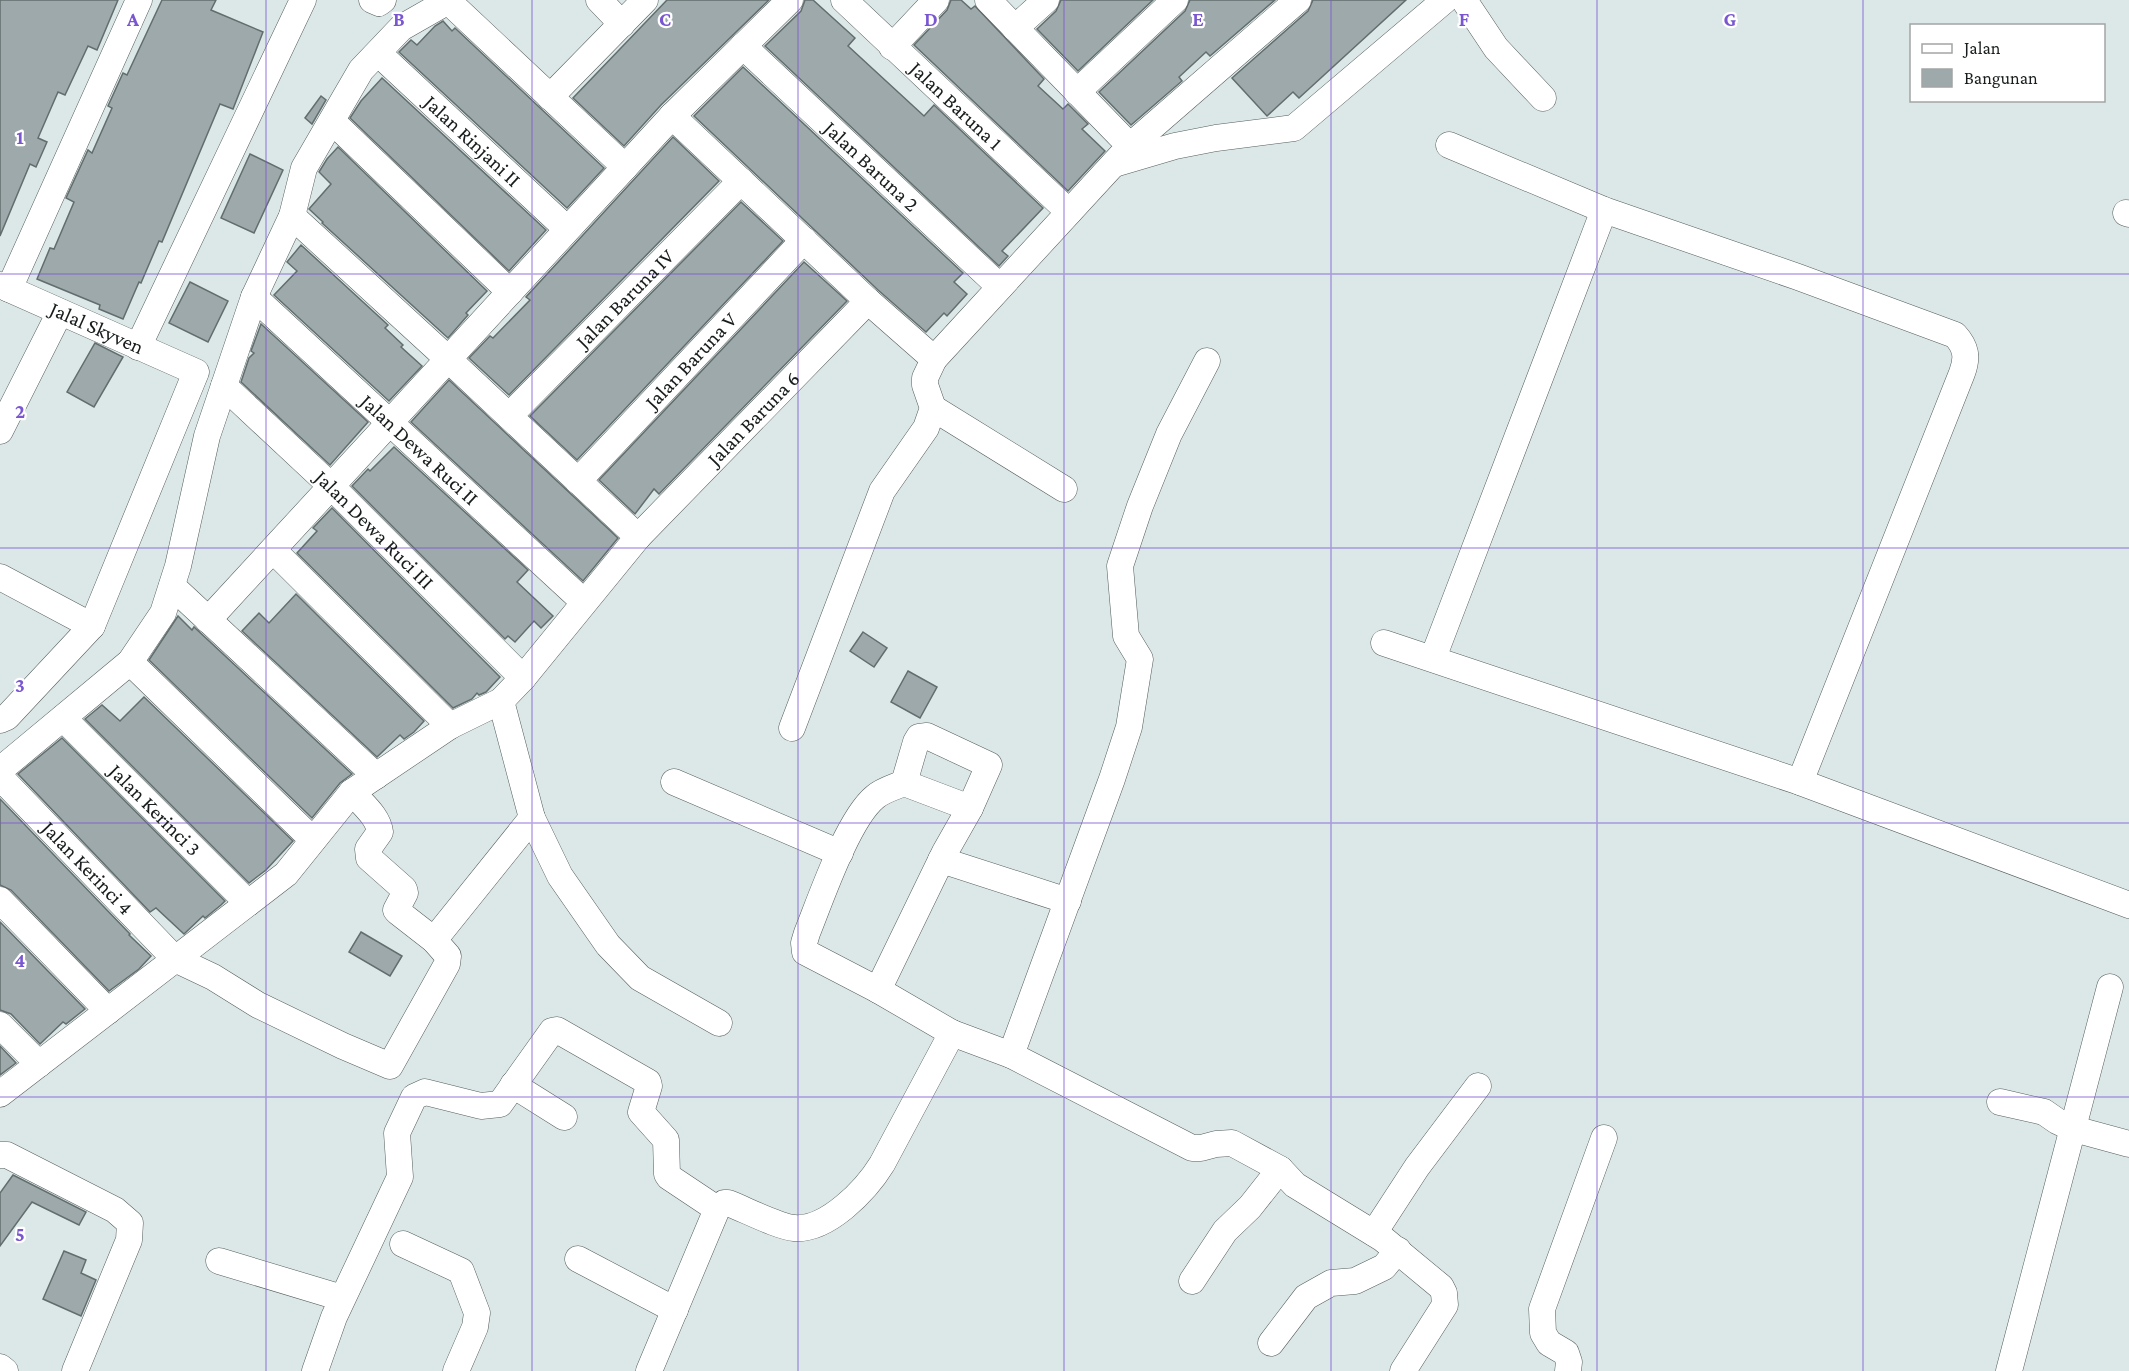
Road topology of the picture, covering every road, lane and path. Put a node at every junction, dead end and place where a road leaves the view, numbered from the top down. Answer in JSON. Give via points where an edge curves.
{"nodes":[{"id":1,"x":139,"y":0,"type":"edge"},
{"id":2,"x":303,"y":0,"type":"edge"},
{"id":3,"x":449,"y":0,"type":"edge"},
{"id":4,"x":599,"y":0,"type":"edge"},
{"id":5,"x":645,"y":0,"type":"edge"},
{"id":6,"x":790,"y":0,"type":"edge"},
{"id":7,"x":844,"y":0,"type":"edge"},
{"id":8,"x":936,"y":0,"type":"edge"},
{"id":9,"x":988,"y":0,"type":"edge"},
{"id":10,"x":1046,"y":0,"type":"edge"},
{"id":11,"x":1175,"y":0,"type":"edge"},
{"id":12,"x":1299,"y":0,"type":"edge"},
{"id":13,"x":1444,"y":0,"type":"edge"},
{"id":14,"x":1464,"y":0,"type":"edge"},
{"id":15,"x":622,"y":24,"type":"junction"},
{"id":16,"x":1015,"y":28,"type":"junction"},
{"id":17,"x":743,"y":46,"type":"junction"},
{"id":18,"x":892,"y":47,"type":"junction"},
{"id":19,"x":378,"y":53,"type":"junction"},
{"id":20,"x":1077,"y":92,"type":"junction"},
{"id":21,"x":550,"y":97,"type":"junction"},
{"id":22,"x":1543,"y":98,"type":"dead end"},
{"id":23,"x":672,"y":116,"type":"junction"},
{"id":24,"x":332,"y":121,"type":"junction"},
{"id":25,"x":1449,"y":145,"type":"dead end"},
{"id":26,"x":1122,"y":155,"type":"junction"},
{"id":27,"x":624,"y":167,"type":"junction"},
{"id":28,"x":741,"y":181,"type":"junction"},
{"id":29,"x":1604,"y":210,"type":"junction"},
{"id":30,"x":1069,"y":212,"type":"junction"},
{"id":31,"x":292,"y":216,"type":"junction"},
{"id":32,"x":567,"y":229,"type":"junction"},
{"id":33,"x":804,"y":240,"type":"junction"},
{"id":34,"x":5,"y":287,"type":"edge"},
{"id":35,"x":1000,"y":287,"type":"junction"},
{"id":36,"x":510,"y":292,"type":"junction"},
{"id":37,"x":254,"y":297,"type":"junction"},
{"id":38,"x":868,"y":301,"type":"junction"},
{"id":39,"x":60,"y":312,"type":"junction"},
{"id":40,"x":138,"y":347,"type":"junction"},
{"id":41,"x":448,"y":359,"type":"junction"},
{"id":42,"x":934,"y":359,"type":"junction"},
{"id":43,"x":1207,"y":361,"type":"dead end"},
{"id":44,"x":224,"y":386,"type":"junction"},
{"id":45,"x":933,"y":408,"type":"junction"},
{"id":46,"x":509,"y":416,"type":"junction"},
{"id":47,"x":390,"y":423,"type":"junction"},
{"id":48,"x":0,"y":431,"type":"edge"},
{"id":49,"x":578,"y":481,"type":"junction"},
{"id":50,"x":331,"y":486,"type":"junction"},
{"id":51,"x":1064,"y":489,"type":"dead end"},
{"id":52,"x":638,"y":537,"type":"junction"},
{"id":53,"x":273,"y":550,"type":"junction"},
{"id":54,"x":0,"y":578,"type":"edge"},
{"id":55,"x":172,"y":586,"type":"junction"},
{"id":56,"x":584,"y":602,"type":"junction"},
{"id":57,"x":208,"y":620,"type":"junction"},
{"id":58,"x":92,"y":626,"type":"junction"},
{"id":59,"x":1384,"y":643,"type":"dead end"},
{"id":60,"x":1433,"y":658,"type":"junction"},
{"id":61,"x":130,"y":662,"type":"junction"},
{"id":62,"x":523,"y":678,"type":"junction"},
{"id":63,"x":501,"y":701,"type":"junction"},
{"id":64,"x":63,"y":718,"type":"junction"},
{"id":65,"x":0,"y":720,"type":"edge"},
{"id":66,"x":450,"y":726,"type":"junction"},
{"id":67,"x":792,"y":728,"type":"dead end"},
{"id":68,"x":0,"y":770,"type":"edge"},
{"id":69,"x":376,"y":776,"type":"junction"},
{"id":70,"x":0,"y":777,"type":"edge"},
{"id":71,"x":674,"y":782,"type":"dead end"},
{"id":72,"x":1800,"y":782,"type":"junction"},
{"id":73,"x":904,"y":783,"type":"junction"},
{"id":74,"x":352,"y":792,"type":"junction"},
{"id":75,"x":970,"y":808,"type":"junction"},
{"id":76,"x":532,"y":818,"type":"junction"},
{"id":77,"x":313,"y":840,"type":"junction"},
{"id":78,"x":840,"y":853,"type":"junction"},
{"id":79,"x":941,"y":860,"type":"junction"},
{"id":80,"x":0,"y":900,"type":"edge"},
{"id":81,"x":1068,"y":901,"type":"junction"},
{"id":82,"x":248,"y":903,"type":"junction"},
{"id":83,"x":2129,"y":905,"type":"edge"},
{"id":84,"x":434,"y":940,"type":"junction"},
{"id":85,"x":175,"y":959,"type":"junction"},
{"id":86,"x":2110,"y":987,"type":"dead end"},
{"id":87,"x":878,"y":990,"type":"junction"},
{"id":88,"x":108,"y":1011,"type":"junction"},
{"id":89,"x":718,"y":1023,"type":"dead end"},
{"id":90,"x":0,"y":1025,"type":"edge"},
{"id":91,"x":951,"y":1033,"type":"junction"},
{"id":92,"x":1011,"y":1054,"type":"junction"},
{"id":93,"x":39,"y":1064,"type":"junction"},
{"id":94,"x":513,"y":1085,"type":"junction"},
{"id":95,"x":1478,"y":1086,"type":"dead end"},
{"id":96,"x":0,"y":1094,"type":"edge"},
{"id":97,"x":2000,"y":1102,"type":"dead end"},
{"id":98,"x":564,"y":1117,"type":"dead end"},
{"id":99,"x":2074,"y":1129,"type":"junction"},
{"id":100,"x":1604,"y":1138,"type":"dead end"},
{"id":101,"x":2129,"y":1144,"type":"edge"},
{"id":102,"x":0,"y":1155,"type":"edge"},
{"id":103,"x":1280,"y":1169,"type":"junction"},
{"id":104,"x":717,"y":1209,"type":"junction"},
{"id":105,"x":1374,"y":1233,"type":"junction"},
{"id":106,"x":403,"y":1244,"type":"dead end"},
{"id":107,"x":1398,"y":1250,"type":"junction"},
{"id":108,"x":578,"y":1259,"type":"dead end"},
{"id":109,"x":219,"y":1261,"type":"dead end"},
{"id":110,"x":1192,"y":1281,"type":"dead end"},
{"id":111,"x":342,"y":1298,"type":"junction"},
{"id":112,"x":675,"y":1310,"type":"junction"},
{"id":113,"x":1271,"y":1343,"type":"dead end"},
{"id":114,"x":0,"y":1367,"type":"edge"},
{"id":115,"x":5,"y":1371,"type":"edge"},
{"id":116,"x":75,"y":1371,"type":"edge"},
{"id":117,"x":315,"y":1371,"type":"edge"},
{"id":118,"x":456,"y":1371,"type":"edge"},
{"id":119,"x":649,"y":1371,"type":"edge"},
{"id":120,"x":1403,"y":1371,"type":"edge"},
{"id":121,"x":1568,"y":1371,"type":"edge"},
{"id":122,"x":2009,"y":1371,"type":"edge"}],
"edges":[{"from":1,"to":34,"type":"street"},
{"from":2,"to":40,"type":"street"},
{"from":3,"to":19,"type":"street","via":[[401,28]]},
{"from":3,"to":21,"type":"street"},
{"from":4,"to":15,"type":"street"},
{"from":5,"to":15,"type":"street"},
{"from":6,"to":17,"type":"street"},
{"from":7,"to":18,"type":"street","name":"Jalan Baruna 1"},
{"from":8,"to":18,"type":"street"},
{"from":9,"to":16,"type":"street"},
{"from":10,"to":16,"type":"street"},
{"from":11,"to":20,"type":"street"},
{"from":12,"to":26,"type":"street"},
{"from":13,"to":26,"type":"street","via":[[1294,128]]},
{"from":14,"to":22,"type":"street","via":[[1496,48]]},
{"from":15,"to":21,"type":"street"},
{"from":16,"to":20,"type":"street"},
{"from":17,"to":23,"type":"street"},
{"from":17,"to":35,"type":"street","name":"Jalan Baruna 2"},
{"from":18,"to":30,"type":"street","name":"Jalan Baruna 1"},
{"from":19,"to":24,"type":"street","via":[[361,70]]},
{"from":19,"to":32,"type":"street","name":"Jalan Rinjani II"},
{"from":20,"to":26,"type":"street"},
{"from":21,"to":27,"type":"street"},
{"from":23,"to":27,"type":"street"},
{"from":23,"to":28,"type":"street"},
{"from":24,"to":31,"type":"street","via":[[304,168]]},
{"from":24,"to":36,"type":"street"},
{"from":25,"to":29,"type":"street"},
{"from":26,"to":30,"type":"street"},
{"from":27,"to":32,"type":"street"},
{"from":28,"to":33,"type":"street"},
{"from":28,"to":46,"type":"street","name":"Jalan Baruna IV"},
{"from":29,"to":60,"type":"street"},
{"from":29,"to":72,"type":"street","via":[[1955,334],[1966,354],[1962,373]]},
{"from":30,"to":35,"type":"street"},
{"from":31,"to":37,"type":"street"},
{"from":31,"to":41,"type":"street"},
{"from":32,"to":36,"type":"street"},
{"from":33,"to":38,"type":"street"},
{"from":33,"to":49,"type":"street","name":"Jalan Baruna V"},
{"from":34,"to":39,"type":"street","name":"Jalal Skyven"},
{"from":35,"to":42,"type":"street"},
{"from":36,"to":41,"type":"street"},
{"from":37,"to":44,"type":"street"},
{"from":37,"to":47,"type":"street","name":"Jalan Dewa Ruci II"},
{"from":38,"to":42,"type":"street"},
{"from":38,"to":52,"type":"street","name":"Jalan Baruna 6"},
{"from":39,"to":40,"type":"street","name":"Jalal Skyven"},
{"from":39,"to":48,"type":"street"},
{"from":40,"to":58,"type":"street","name":"Jalal Skyven","via":[[196,372]]},
{"from":41,"to":46,"type":"street"},
{"from":41,"to":47,"type":"street"},
{"from":42,"to":45,"type":"street","via":[[925,381]]},
{"from":43,"to":81,"type":"street","via":[[1168,434],[1120,566],[1126,636],[1140,659],[1129,727]]},
{"from":44,"to":50,"type":"street","name":"Jalan Dewa Ruci III"},
{"from":44,"to":55,"type":"street","via":[[207,436]]},
{"from":45,"to":51,"type":"street"},
{"from":45,"to":67,"type":"street","via":[[926,428],[882,491]]},
{"from":46,"to":49,"type":"street"},
{"from":47,"to":50,"type":"street"},
{"from":47,"to":56,"type":"street","name":"Jalan Dewa Ruci II"},
{"from":49,"to":52,"type":"street"},
{"from":50,"to":53,"type":"street"},
{"from":50,"to":62,"type":"street","name":"Jalan Dewa Ruci III"},
{"from":52,"to":56,"type":"street","name":"Jalan Baruna 6"},
{"from":53,"to":57,"type":"street"},
{"from":53,"to":66,"type":"street"},
{"from":54,"to":58,"type":"street"},
{"from":55,"to":57,"type":"street"},
{"from":55,"to":61,"type":"street","via":[[163,613]]},
{"from":56,"to":62,"type":"street","name":"Jalan Baruna 6"},
{"from":57,"to":69,"type":"street"},
{"from":58,"to":65,"type":"street"},
{"from":59,"to":60,"type":"street"},
{"from":60,"to":72,"type":"street"},
{"from":61,"to":64,"type":"street"},
{"from":61,"to":77,"type":"street"},
{"from":62,"to":63,"type":"street","name":"Jalan Baruna 6"},
{"from":63,"to":66,"type":"street"},
{"from":63,"to":76,"type":"street"},
{"from":64,"to":68,"type":"street"},
{"from":64,"to":82,"type":"street","name":"Jalan Kerinci 3"},
{"from":66,"to":69,"type":"street"},
{"from":69,"to":74,"type":"street"},
{"from":70,"to":85,"type":"street","name":"Jalan Kerinci 4"},
{"from":71,"to":78,"type":"street"},
{"from":72,"to":83,"type":"street"},
{"from":73,"to":75,"type":"street"},
{"from":73,"to":75,"type":"street","via":[[916,742],[927,736],[988,763]]},
{"from":73,"to":78,"type":"street","via":[[878,794],[865,806]]},
{"from":74,"to":77,"type":"street"},
{"from":74,"to":84,"type":"street","via":[[379,826],[380,832],[368,849],[369,858],[404,889],[396,910]]},
{"from":75,"to":79,"type":"street"},
{"from":76,"to":84,"type":"street"},
{"from":76,"to":89,"type":"street","via":[[560,876],[608,945],[640,978]]},
{"from":77,"to":82,"type":"street","via":[[286,874]]},
{"from":78,"to":87,"type":"street","via":[[803,948]]},
{"from":79,"to":81,"type":"street"},
{"from":79,"to":87,"type":"street"},
{"from":80,"to":88,"type":"street"},
{"from":81,"to":92,"type":"street"},
{"from":82,"to":85,"type":"street"},
{"from":84,"to":85,"type":"street","via":[[448,954],[448,961],[390,1066],[269,1010],[213,976]]},
{"from":85,"to":88,"type":"street"},
{"from":86,"to":99,"type":"street"},
{"from":87,"to":91,"type":"street"},
{"from":88,"to":93,"type":"street"},
{"from":90,"to":93,"type":"street"},
{"from":91,"to":92,"type":"street"},
{"from":91,"to":104,"type":"street","via":[[882,1164],[849,1204],[804,1228],[792,1228],[728,1203]]},
{"from":92,"to":103,"type":"street","via":[[1192,1148],[1232,1143]]},
{"from":93,"to":96,"type":"street"},
{"from":94,"to":98,"type":"street"},
{"from":94,"to":104,"type":"street","via":[[555,1030],[648,1082],[642,1114],[666,1140],[669,1178]]},
{"from":94,"to":111,"type":"street","via":[[500,1104],[491,1106],[425,1092],[414,1097],[397,1133],[400,1178]]},
{"from":95,"to":105,"type":"street","via":[[1417,1167]]},
{"from":97,"to":99,"type":"street","via":[[2044,1112]]},
{"from":99,"to":101,"type":"street"},
{"from":99,"to":122,"type":"street"},
{"from":100,"to":121,"type":"street","via":[[1542,1309],[1543,1333],[1549,1343],[1566,1353]]},
{"from":102,"to":116,"type":"street","via":[[7,1155],[115,1210],[130,1224],[129,1240]]},
{"from":103,"to":105,"type":"street","via":[[1295,1185]]},
{"from":103,"to":110,"type":"street","via":[[1225,1231]]},
{"from":104,"to":112,"type":"street"},
{"from":105,"to":107,"type":"street"},
{"from":106,"to":118,"type":"street","via":[[461,1271],[477,1313],[475,1328]]},
{"from":107,"to":113,"type":"street","via":[[1384,1267],[1355,1281],[1331,1283],[1306,1297]]},
{"from":107,"to":120,"type":"street","via":[[1441,1287],[1445,1299],[1442,1311]]},
{"from":108,"to":112,"type":"street"},
{"from":109,"to":111,"type":"street"},
{"from":111,"to":117,"type":"street"},
{"from":112,"to":119,"type":"street"},
{"from":114,"to":115,"type":"street"}]}
